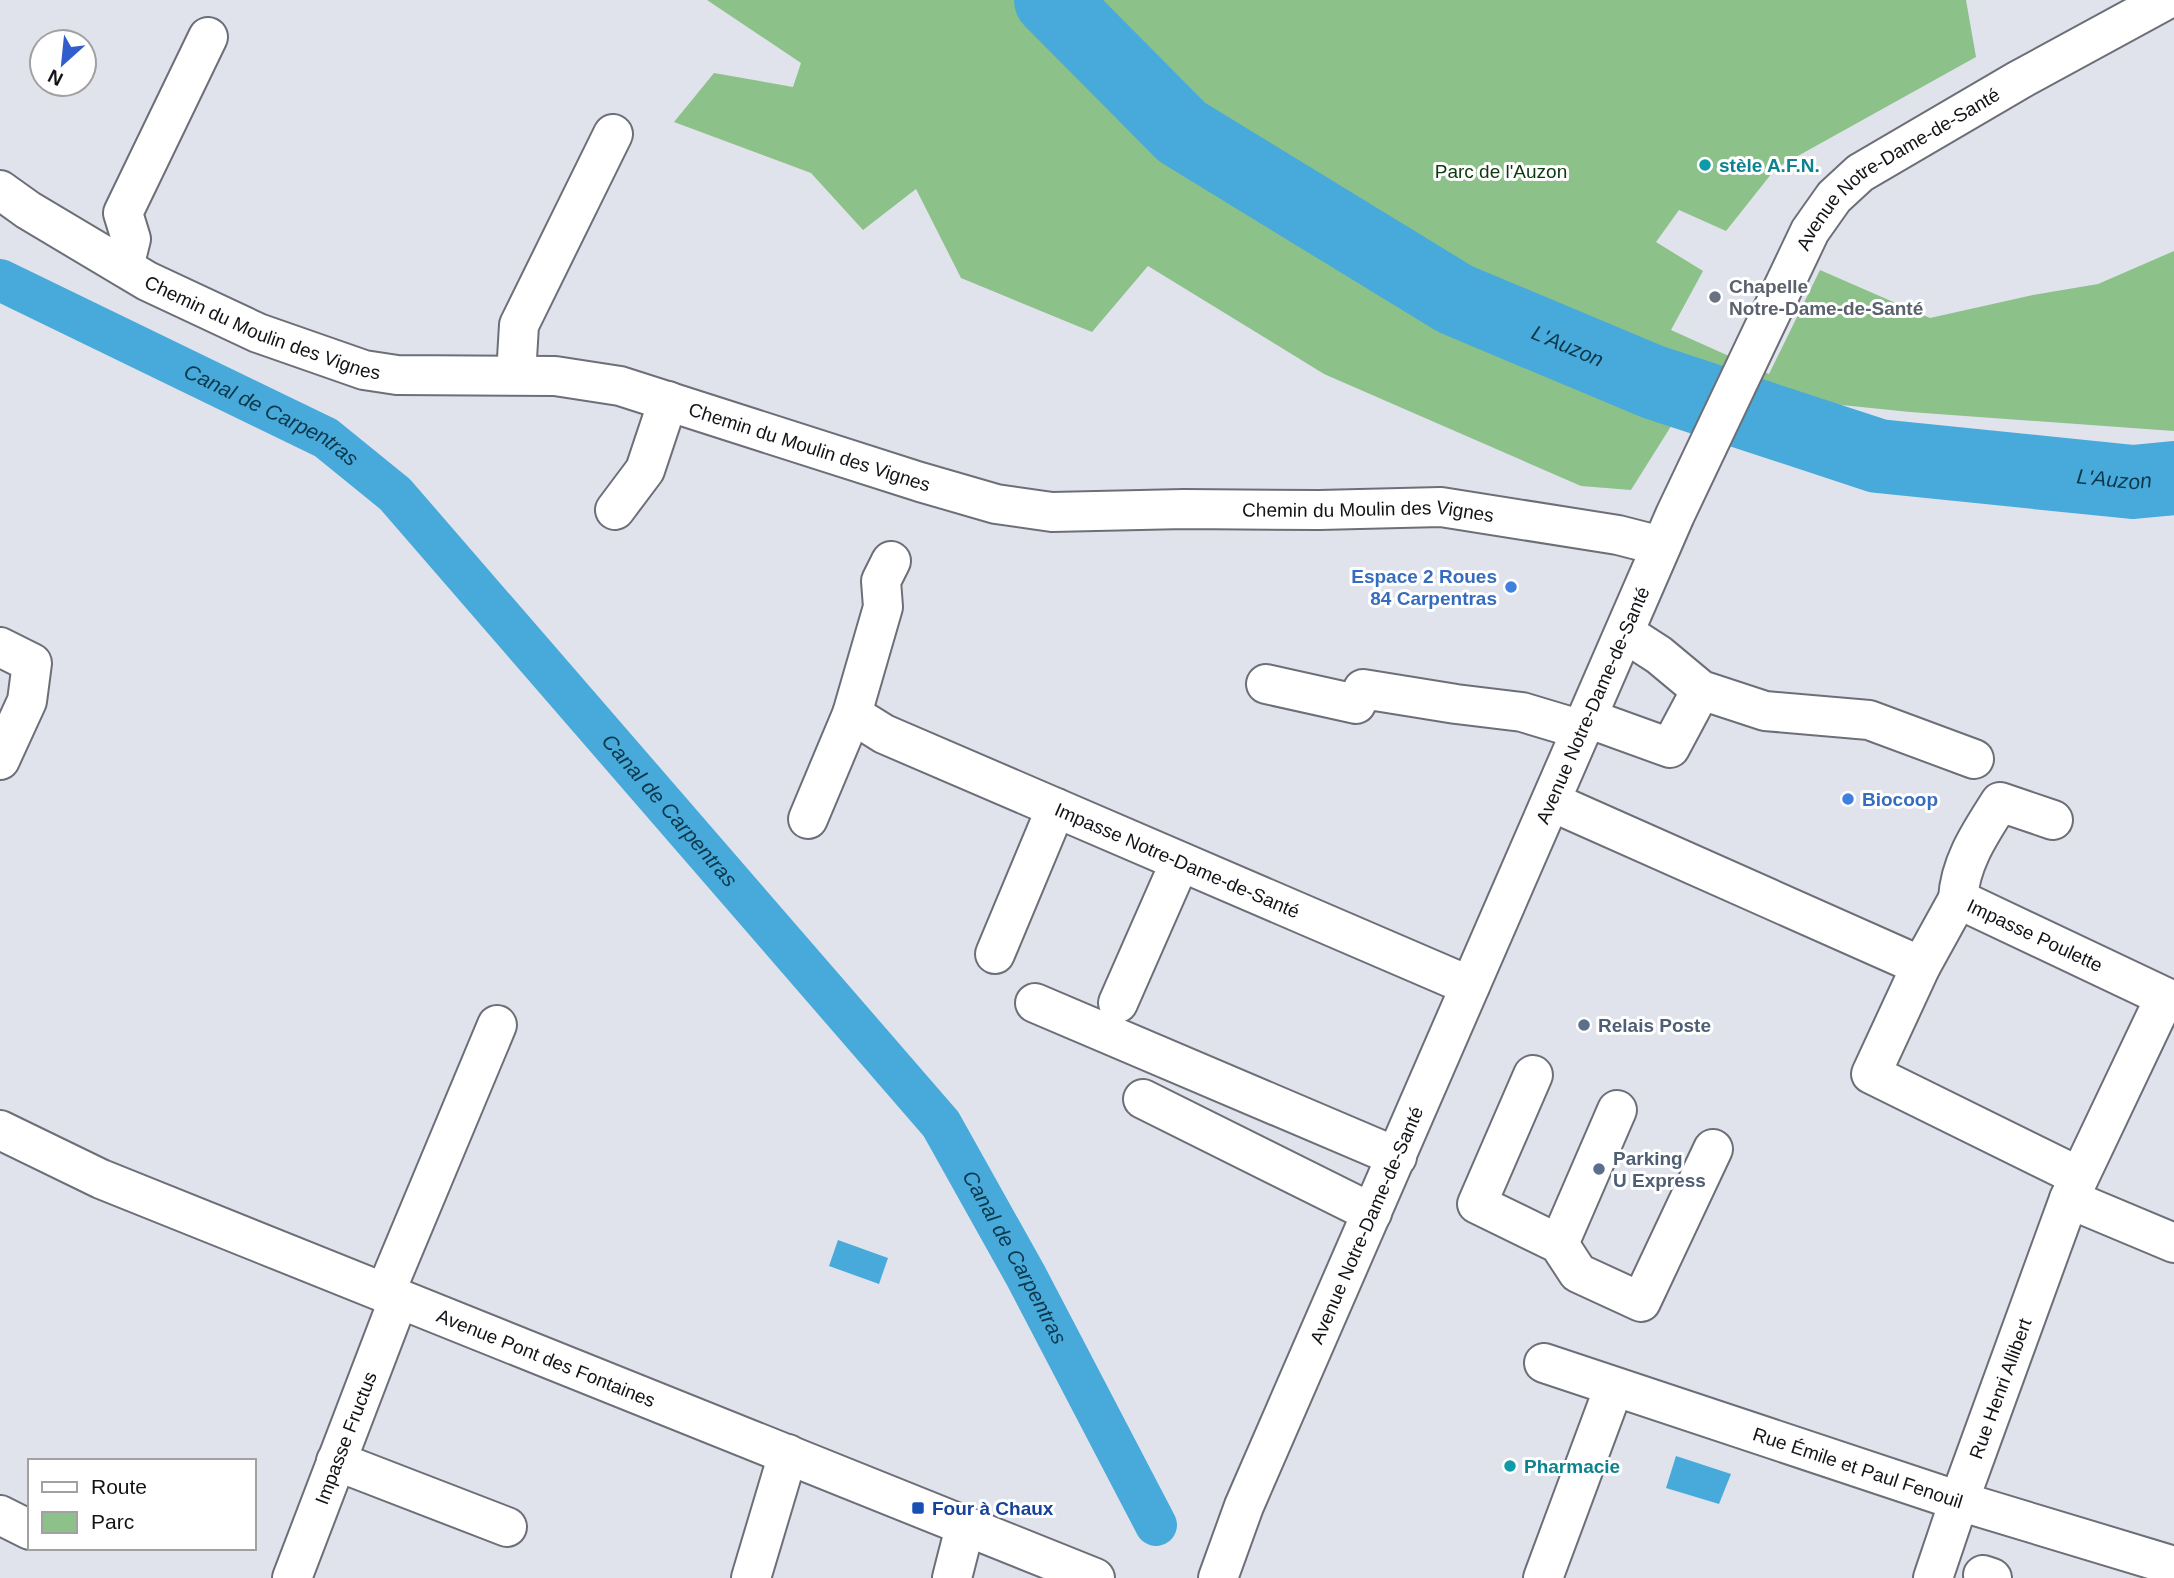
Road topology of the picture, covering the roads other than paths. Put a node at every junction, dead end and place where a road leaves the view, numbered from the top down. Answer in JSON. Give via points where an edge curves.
{"nodes":[{"id":1,"x":2166,"y":0,"type":"edge"},
{"id":2,"x":208,"y":37,"type":"dead end"},
{"id":3,"x":613,"y":134,"type":"dead end"},
{"id":4,"x":0,"y":190,"type":"edge"},
{"id":5,"x":124,"y":267,"type":"junction"},
{"id":6,"x":516,"y":375,"type":"junction"},
{"id":7,"x":668,"y":401,"type":"junction"},
{"id":8,"x":615,"y":510,"type":"dead end"},
{"id":9,"x":1668,"y":531,"type":"junction"},
{"id":10,"x":891,"y":561,"type":"dead end"},
{"id":11,"x":1625,"y":633,"type":"junction"},
{"id":12,"x":0,"y":647,"type":"edge"},
{"id":13,"x":1266,"y":684,"type":"dead end"},
{"id":14,"x":1701,"y":690,"type":"junction"},
{"id":15,"x":852,"y":714,"type":"junction"},
{"id":16,"x":1585,"y":724,"type":"junction"},
{"id":17,"x":1974,"y":759,"type":"dead end"},
{"id":18,"x":0,"y":760,"type":"edge"},
{"id":19,"x":1552,"y":802,"type":"junction"},
{"id":20,"x":1056,"y":808,"type":"junction"},
{"id":21,"x":808,"y":819,"type":"dead end"},
{"id":22,"x":2053,"y":820,"type":"dead end"},
{"id":23,"x":1180,"y":862,"type":"junction"},
{"id":24,"x":1958,"y":899,"type":"junction"},
{"id":25,"x":995,"y":954,"type":"dead end"},
{"id":26,"x":1921,"y":966,"type":"junction"},
{"id":27,"x":1470,"y":986,"type":"junction"},
{"id":28,"x":1035,"y":1003,"type":"dead end"},
{"id":29,"x":1118,"y":1003,"type":"dead end"},
{"id":30,"x":497,"y":1025,"type":"dead end"},
{"id":31,"x":1533,"y":1075,"type":"dead end"},
{"id":32,"x":1143,"y":1099,"type":"dead end"},
{"id":33,"x":1616,"y":1110,"type":"dead end"},
{"id":34,"x":0,"y":1130,"type":"edge"},
{"id":35,"x":1713,"y":1149,"type":"dead end"},
{"id":36,"x":1396,"y":1157,"type":"junction"},
{"id":37,"x":2073,"y":1188,"type":"junction"},
{"id":38,"x":1372,"y":1213,"type":"junction"},
{"id":39,"x":2174,"y":1243,"type":"edge"},
{"id":40,"x":1559,"y":1244,"type":"junction"},
{"id":41,"x":392,"y":1296,"type":"junction"},
{"id":42,"x":1544,"y":1363,"type":"dead end"},
{"id":43,"x":1614,"y":1387,"type":"junction"},
{"id":44,"x":788,"y":1454,"type":"junction"},
{"id":45,"x":336,"y":1461,"type":"junction"},
{"id":46,"x":1959,"y":1501,"type":"junction"},
{"id":47,"x":0,"y":1515,"type":"edge"},
{"id":48,"x":507,"y":1527,"type":"dead end"},
{"id":49,"x":965,"y":1527,"type":"junction"},
{"id":50,"x":28,"y":1529,"type":"edge"},
{"id":51,"x":2174,"y":1566,"type":"edge"},
{"id":52,"x":2174,"y":1573,"type":"edge"},
{"id":53,"x":292,"y":1578,"type":"edge"},
{"id":54,"x":751,"y":1578,"type":"edge"},
{"id":55,"x":951,"y":1578,"type":"edge"},
{"id":56,"x":1095,"y":1578,"type":"edge"},
{"id":57,"x":1218,"y":1578,"type":"edge"},
{"id":58,"x":1543,"y":1578,"type":"edge"},
{"id":59,"x":1933,"y":1578,"type":"edge"},
{"id":60,"x":2171,"y":1578,"type":"edge"}],
"edges":[{"from":1,"to":9,"type":"street","name":"Avenue Notre-Dame-de-Santé","via":[[1860,173],[1834,197],[1810,231],[1786,279]]},
{"from":2,"to":5,"type":"street","via":[[123,213],[131,239]]},
{"from":3,"to":6,"type":"street","via":[[519,325]]},
{"from":4,"to":5,"type":"street","name":"Chemin du Moulin des Vignes"},
{"from":5,"to":6,"type":"street","name":"Chemin du Moulin des Vignes","via":[[258,333],[364,370],[397,375]]},
{"from":6,"to":7,"type":"street","name":"Chemin du Moulin des Vignes","via":[[620,386]]},
{"from":7,"to":8,"type":"street","via":[[645,470]]},
{"from":7,"to":9,"type":"street","name":"Chemin du Moulin des Vignes","via":[[920,482],[996,504],[1041,510],[1441,507],[1618,535]]},
{"from":9,"to":11,"type":"street","name":"Avenue Notre-Dame-de-Santé"},
{"from":10,"to":15,"type":"street","via":[[881,581],[883,607]]},
{"from":11,"to":14,"type":"street","via":[[1659,654]]},
{"from":11,"to":16,"type":"street","name":"Avenue Notre-Dame-de-Santé"},
{"from":12,"to":18,"type":"street","via":[[32,663],[27,701]]},
{"from":13,"to":16,"type":"street","via":[[1356,704],[1363,689]]},
{"from":14,"to":16,"type":"street","via":[[1670,748]]},
{"from":14,"to":17,"type":"street","via":[[1765,711],[1869,720]]},
{"from":15,"to":20,"type":"street","name":"Impasse Notre-Dame-de-Santé","via":[[884,734]]},
{"from":15,"to":21,"type":"street"},
{"from":16,"to":19,"type":"street","name":"Avenue Notre-Dame-de-Santé"},
{"from":19,"to":26,"type":"street"},
{"from":19,"to":27,"type":"street","name":"Avenue Notre-Dame-de-Santé"},
{"from":20,"to":23,"type":"street","name":"Impasse Notre-Dame-de-Santé"},
{"from":20,"to":25,"type":"street"},
{"from":22,"to":24,"type":"street","via":[[2000,802],[1975,842],[1959,880]]},
{"from":23,"to":27,"type":"street","name":"Impasse Notre-Dame-de-Santé"},
{"from":23,"to":29,"type":"street"},
{"from":24,"to":26,"type":"street","name":"Impasse Poulette"},
{"from":24,"to":37,"type":"street","name":"Impasse Poulette","via":[[2165,997]]},
{"from":26,"to":37,"type":"street","name":"Impasse Poulette","via":[[1871,1074]]},
{"from":27,"to":36,"type":"street","name":"Avenue Notre-Dame-de-Santé"},
{"from":28,"to":36,"type":"street"},
{"from":30,"to":41,"type":"street","name":"Impasse Fructus"},
{"from":31,"to":40,"type":"street","via":[[1477,1203]]},
{"from":32,"to":38,"type":"street"},
{"from":33,"to":40,"type":"street"},
{"from":34,"to":41,"type":"street","name":"Avenue Pont des Fontaines","via":[[101,1179]]},
{"from":35,"to":40,"type":"street","via":[[1641,1302],[1578,1273]]},
{"from":36,"to":38,"type":"street","name":"Avenue Notre-Dame-de-Santé"},
{"from":37,"to":39,"type":"street"},
{"from":37,"to":46,"type":"street","name":"Rue Henri Allibert"},
{"from":38,"to":57,"type":"street","name":"Avenue Notre-Dame-de-Santé","via":[[1244,1506]]},
{"from":41,"to":44,"type":"street","name":"Avenue Pont des Fontaines"},
{"from":41,"to":45,"type":"street","name":"Impasse Fructus"},
{"from":42,"to":43,"type":"street","name":"Rue Émile et Paul Fenouil"},
{"from":43,"to":46,"type":"street","name":"Rue Émile et Paul Fenouil"},
{"from":43,"to":58,"type":"street"},
{"from":44,"to":49,"type":"street","name":"Avenue Pont des Fontaines"},
{"from":44,"to":54,"type":"street"},
{"from":45,"to":48,"type":"street"},
{"from":45,"to":53,"type":"street","name":"Impasse Fructus"},
{"from":46,"to":51,"type":"street","name":"Rue Émile et Paul Fenouil"},
{"from":46,"to":59,"type":"street","name":"Rue Henri Allibert"},
{"from":47,"to":50,"type":"street"},
{"from":49,"to":55,"type":"street"},
{"from":49,"to":56,"type":"street","name":"Avenue Pont des Fontaines"},
{"from":52,"to":60,"type":"street"}]}
